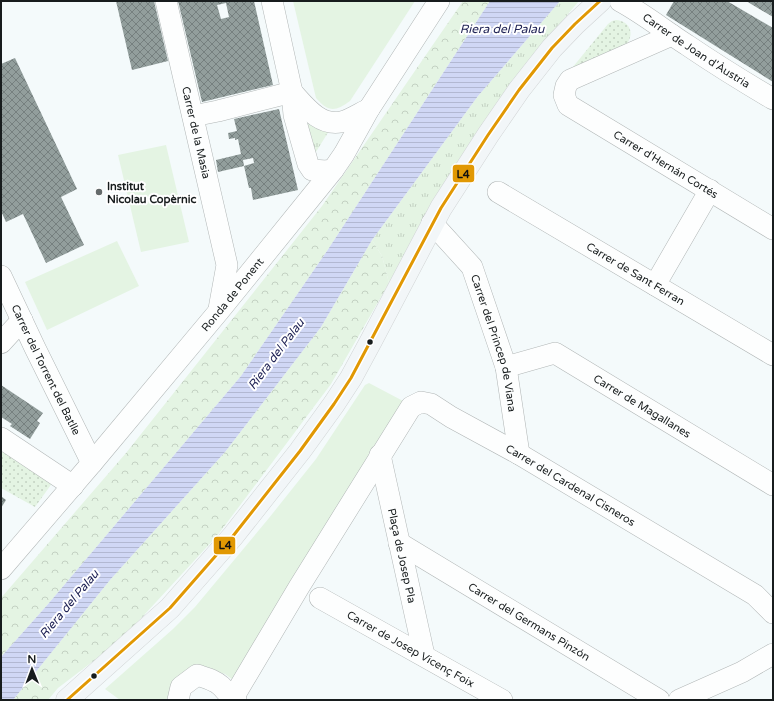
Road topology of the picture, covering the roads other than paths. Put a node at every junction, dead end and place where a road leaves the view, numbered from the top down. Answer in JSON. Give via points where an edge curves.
{"nodes":[{"id":1,"x":166,"y":1,"type":"edge"},
{"id":2,"x":272,"y":1,"type":"edge"},
{"id":3,"x":439,"y":1,"type":"edge"},
{"id":4,"x":620,"y":1,"type":"edge"},
{"id":5,"x":591,"y":3,"type":"edge"},
{"id":6,"x":672,"y":35,"type":"junction"},
{"id":7,"x":292,"y":92,"type":"junction"},
{"id":8,"x":773,"y":99,"type":"edge"},
{"id":9,"x":369,"y":109,"type":"junction"},
{"id":10,"x":193,"y":116,"type":"junction"},
{"id":11,"x":328,"y":122,"type":"junction"},
{"id":12,"x":338,"y":162,"type":"junction"},
{"id":13,"x":710,"y":190,"type":"junction"},
{"id":14,"x":498,"y":192,"type":"dead end"},
{"id":15,"x":432,"y":223,"type":"junction"},
{"id":16,"x":773,"y":229,"type":"edge"},
{"id":17,"x":227,"y":265,"type":"junction"},
{"id":18,"x":1,"y":276,"type":"edge"},
{"id":19,"x":246,"y":277,"type":"junction"},
{"id":20,"x":655,"y":285,"type":"junction"},
{"id":21,"x":219,"y":311,"type":"junction"},
{"id":22,"x":22,"y":320,"type":"junction"},
{"id":23,"x":1,"y":343,"type":"edge"},
{"id":24,"x":773,"y":355,"type":"edge"},
{"id":25,"x":506,"y":367,"type":"junction"},
{"id":26,"x":1,"y":438,"type":"edge"},
{"id":27,"x":519,"y":454,"type":"junction"},
{"id":28,"x":380,"y":455,"type":"junction"},
{"id":29,"x":92,"y":463,"type":"junction"},
{"id":30,"x":773,"y":485,"type":"edge"},
{"id":31,"x":73,"y":486,"type":"junction"},
{"id":32,"x":399,"y":543,"type":"junction"},
{"id":33,"x":1,"y":569,"type":"edge"},
{"id":34,"x":320,"y":598,"type":"dead end"},
{"id":35,"x":773,"y":613,"type":"edge"},
{"id":36,"x":773,"y":654,"type":"edge"},
{"id":37,"x":424,"y":656,"type":"junction"},
{"id":38,"x":234,"y":699,"type":"edge"},
{"id":39,"x":67,"y":700,"type":"edge"},
{"id":40,"x":178,"y":700,"type":"edge"},
{"id":41,"x":502,"y":700,"type":"edge"},
{"id":42,"x":659,"y":700,"type":"edge"},
{"id":43,"x":679,"y":700,"type":"edge"}],
"edges":[{"from":1,"to":10,"type":"street","name":"Carrer de la Masia"},
{"from":2,"to":7,"type":"street"},
{"from":3,"to":9,"type":"street","name":"Ronda de Ponent"},
{"from":4,"to":6,"type":"street","name":"Carrer de Joan d'Àustria"},
{"from":5,"to":15,"type":"main road","via":[[520,90]]},
{"from":6,"to":8,"type":"street","name":"Carrer de Joan d'Àustria"},
{"from":6,"to":13,"type":"street","name":"Carrer d'Hernán Cortés","via":[[570,80],[564,95],[568,105]]},
{"from":7,"to":10,"type":"street"},
{"from":7,"to":11,"type":"street","via":[[308,110]]},
{"from":7,"to":12,"type":"street","via":[[294,115],[308,164],[312,170],[326,171]]},
{"from":9,"to":11,"type":"street","via":[[342,122]]},
{"from":9,"to":12,"type":"street","name":"Ronda de Ponent"},
{"from":10,"to":17,"type":"street","name":"Carrer de la Masia"},
{"from":11,"to":12,"type":"street","via":[[341,142]]},
{"from":12,"to":19,"type":"street","name":"Ronda de Ponent"},
{"from":13,"to":16,"type":"street","name":"Carrer d'Hernán Cortés"},
{"from":13,"to":20,"type":"street"},
{"from":14,"to":20,"type":"street","name":"Carrer de Sant Ferran"},
{"from":15,"to":25,"type":"street","name":"Carrer del Princep de Viana","via":[[472,267]]},
{"from":15,"to":39,"type":"main road","via":[[355,371],[300,451],[233,536],[170,608]]},
{"from":17,"to":19,"type":"street","via":[[232,273]]},
{"from":17,"to":21,"type":"street","name":"Carrer de la Masia"},
{"from":18,"to":22,"type":"street","name":"Carrer del Torrent del Batlle"},
{"from":19,"to":21,"type":"street","name":"Ronda de Ponent"},
{"from":20,"to":24,"type":"street","name":"Carrer de Sant Ferran"},
{"from":21,"to":29,"type":"street","name":"Ronda de Ponent"},
{"from":22,"to":23,"type":"street"},
{"from":22,"to":29,"type":"street","name":"Carrer del Torrent del Batlle"},
{"from":25,"to":27,"type":"street","name":"Carrer del Princep de Viana"},
{"from":25,"to":30,"type":"street","name":"Carrer de Magallanes","via":[[555,353]]},
{"from":26,"to":31,"type":"street"},
{"from":27,"to":28,"type":"street","name":"Carrer del Cardenal Cisneros","via":[[431,404],[421,402],[411,407]]},
{"from":27,"to":35,"type":"street","name":"Carrer del Cardenal Cisneros","via":[[755,595]]},
{"from":28,"to":32,"type":"street","name":"Plaça de Josep Pla"},
{"from":28,"to":38,"type":"street"},
{"from":29,"to":31,"type":"street","name":"Ronda de Ponent"},
{"from":31,"to":33,"type":"street","name":"Ronda de Ponent"},
{"from":32,"to":37,"type":"street","name":"Plaça de Josep Pla"},
{"from":32,"to":42,"type":"street","name":"Carrer del Germans Pinzón"},
{"from":34,"to":37,"type":"street","name":"Carrer de Josep Vicenç Foix"},
{"from":36,"to":43,"type":"street","via":[[742,672]]},
{"from":37,"to":41,"type":"street","name":"Carrer de Josep Vicenç Foix"},
{"from":38,"to":40,"type":"street","via":[[220,685],[197,675],[181,687]]}]}
